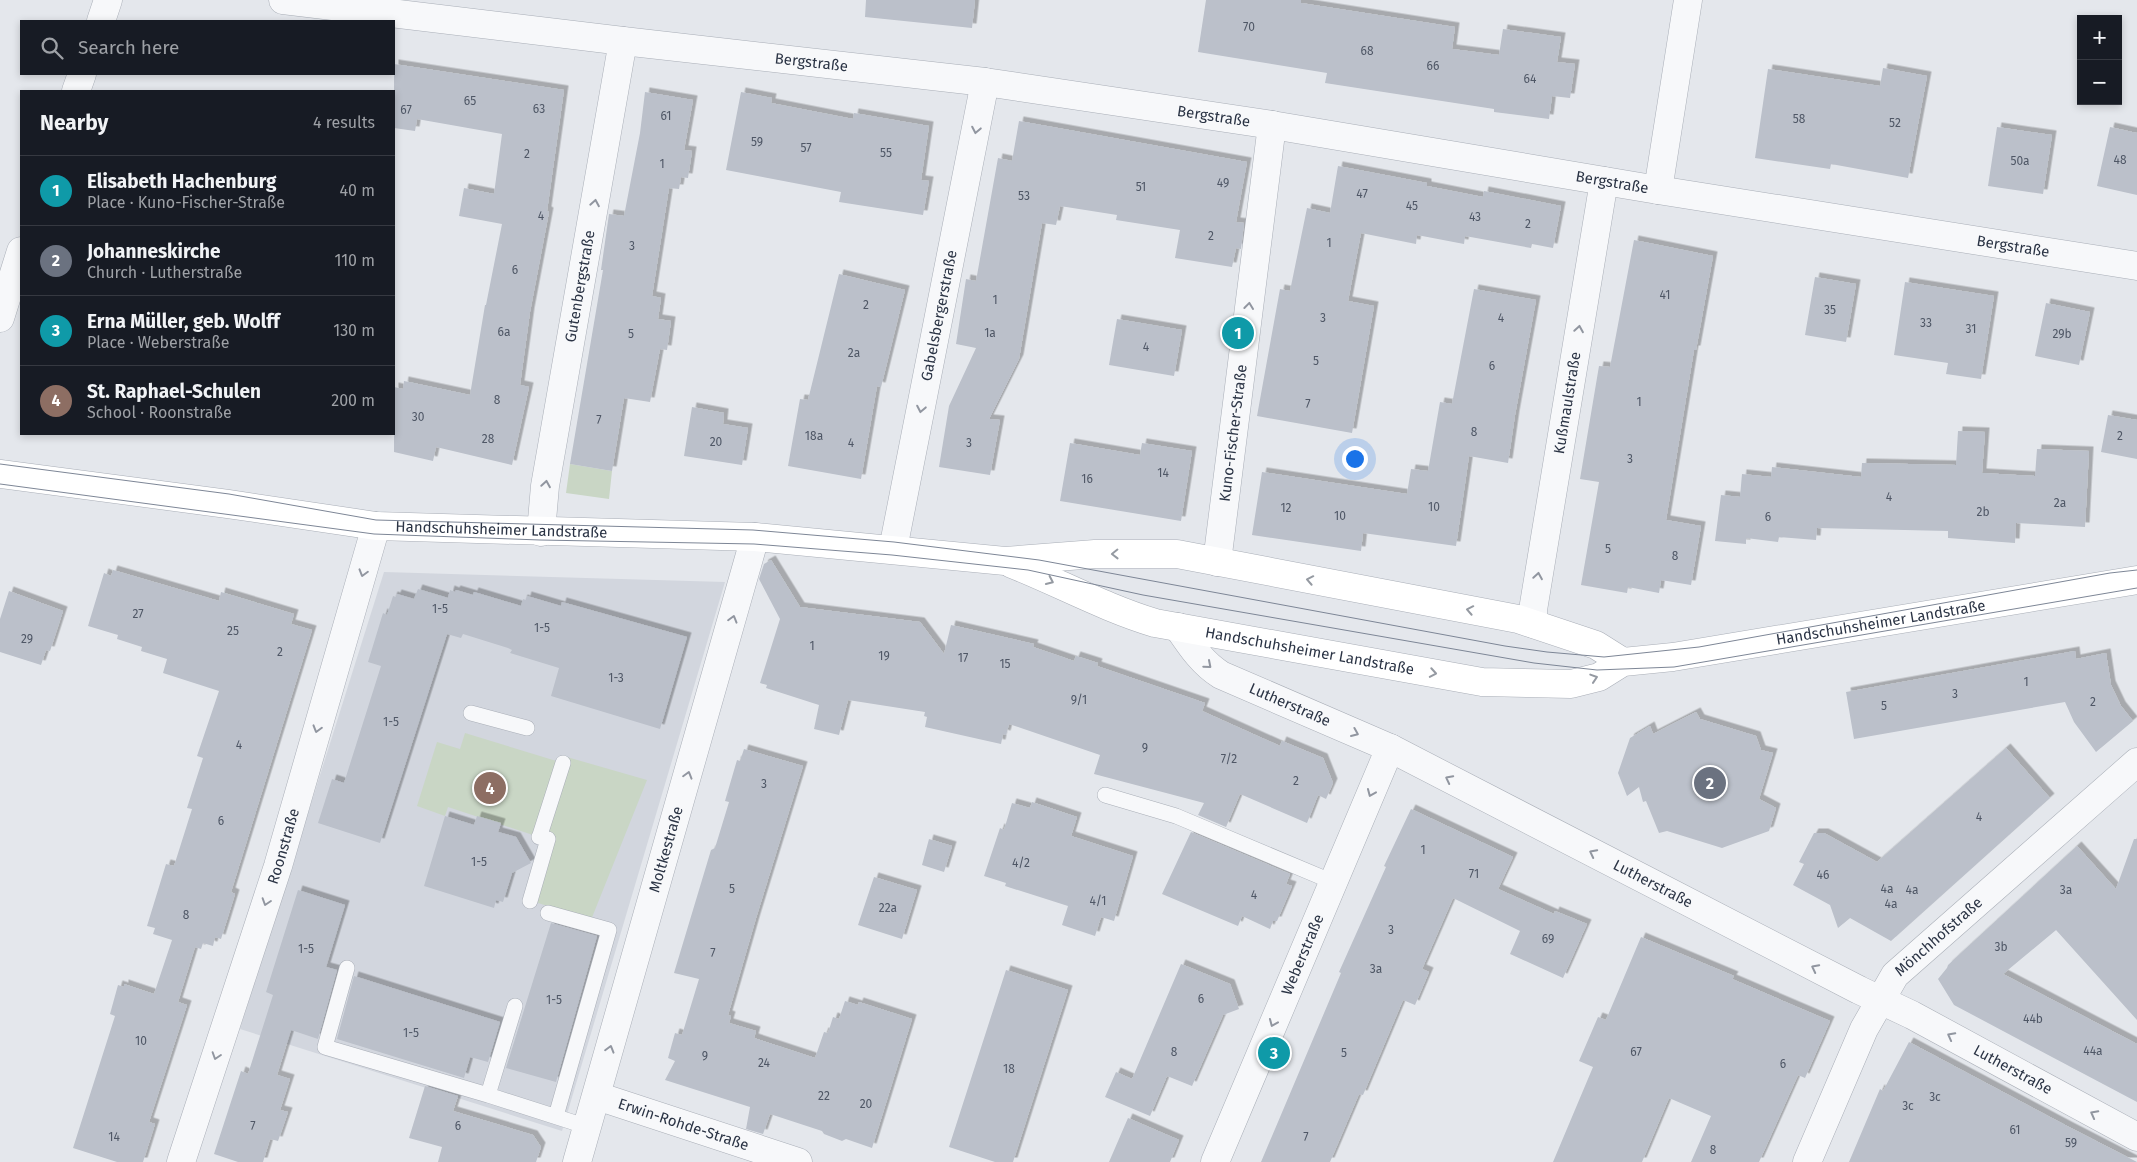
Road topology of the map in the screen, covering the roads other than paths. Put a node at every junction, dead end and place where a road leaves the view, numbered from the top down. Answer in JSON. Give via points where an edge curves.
{"nodes":[{"id":1,"x":108,"y":0,"type":"edge"},
{"id":2,"x":283,"y":0,"type":"edge"},
{"id":3,"x":1688,"y":0,"type":"edge"},
{"id":4,"x":100,"y":20,"type":"edge"},
{"id":5,"x":623,"y":41,"type":"junction"},
{"id":6,"x":82,"y":75,"type":"edge"},
{"id":7,"x":985,"y":82,"type":"junction"},
{"id":8,"x":76,"y":90,"type":"edge"},
{"id":9,"x":1272,"y":125,"type":"junction"},
{"id":10,"x":1604,"y":181,"type":"junction"},
{"id":11,"x":1658,"y":190,"type":"junction"},
{"id":12,"x":20,"y":254,"type":"edge"},
{"id":13,"x":2137,"y":266,"type":"edge"},
{"id":14,"x":0,"y":318,"type":"edge"},
{"id":15,"x":0,"y":474,"type":"edge"},
{"id":16,"x":376,"y":526,"type":"junction"},
{"id":17,"x":541,"y":532,"type":"junction"},
{"id":18,"x":754,"y":538,"type":"junction"},
{"id":19,"x":893,"y":549,"type":"junction"},
{"id":20,"x":1006,"y":561,"type":"junction"},
{"id":21,"x":1217,"y":562,"type":"junction"},
{"id":22,"x":2137,"y":580,"type":"edge"},
{"id":23,"x":1534,"y":624,"type":"junction"},
{"id":24,"x":1178,"y":627,"type":"junction"},
{"id":25,"x":1623,"y":662,"type":"junction"},
{"id":26,"x":471,"y":713,"type":"dead end"},
{"id":27,"x":527,"y":728,"type":"dead end"},
{"id":28,"x":1390,"y":748,"type":"junction"},
{"id":29,"x":2137,"y":762,"type":"edge"},
{"id":30,"x":563,"y":763,"type":"dead end"},
{"id":31,"x":1105,"y":795,"type":"dead end"},
{"id":32,"x":1333,"y":882,"type":"junction"},
{"id":33,"x":530,"y":901,"type":"dead end"},
{"id":34,"x":548,"y":913,"type":"dead end"},
{"id":35,"x":348,"y":968,"type":"dead end"},
{"id":36,"x":1879,"y":1000,"type":"junction"},
{"id":37,"x":515,"y":1006,"type":"dead end"},
{"id":38,"x":488,"y":1095,"type":"junction"},
{"id":39,"x":597,"y":1096,"type":"junction"},
{"id":40,"x":556,"y":1116,"type":"junction"},
{"id":41,"x":588,"y":1127,"type":"junction"},
{"id":42,"x":2137,"y":1137,"type":"edge"},
{"id":43,"x":181,"y":1162,"type":"edge"},
{"id":44,"x":577,"y":1162,"type":"edge"},
{"id":45,"x":798,"y":1162,"type":"edge"},
{"id":46,"x":1215,"y":1162,"type":"edge"},
{"id":47,"x":1807,"y":1162,"type":"edge"}],
"edges":[{"from":1,"to":4,"type":"street"},
{"from":2,"to":5,"type":"street","name":"Bergstraße"},
{"from":3,"to":11,"type":"street"},
{"from":5,"to":7,"type":"street","name":"Bergstraße"},
{"from":17,"to":5,"type":"street","name":"Gutenbergstraße","one_way":true,"via":[[546,486]]},
{"from":6,"to":8,"type":"street"},
{"from":7,"to":9,"type":"street","name":"Bergstraße"},
{"from":7,"to":19,"type":"street","name":"Gabelsbergerstraße","one_way":true},
{"from":9,"to":10,"type":"street","name":"Bergstraße"},
{"from":21,"to":9,"type":"street","name":"Kuno-Fischer-Straße","one_way":true},
{"from":10,"to":11,"type":"street","name":"Bergstraße"},
{"from":23,"to":10,"type":"street","name":"Kußmaulstraße","one_way":true,"via":[[1533,610]]},
{"from":11,"to":13,"type":"street","name":"Bergstraße"},
{"from":12,"to":14,"type":"street"},
{"from":15,"to":16,"type":"main road","name":"Handschuhsheimer Landstraße"},
{"from":16,"to":17,"type":"main road","name":"Handschuhsheimer Landstraße"},
{"from":16,"to":43,"type":"street","name":"Roonstraße","one_way":true,"via":[[278,866]]},
{"from":17,"to":18,"type":"main road","name":"Handschuhsheimer Landstraße"},
{"from":18,"to":19,"type":"main road","name":"Handschuhsheimer Landstraße"},
{"from":39,"to":18,"type":"street","name":"Moltkestraße","one_way":true},
{"from":19,"to":20,"type":"main road","name":"Handschuhsheimer Landstraße"},
{"from":21,"to":20,"type":"main road","name":"Handschuhsheimer Landstraße","one_way":true,"via":[[1163,554],[1095,554]]},
{"from":20,"to":24,"type":"main road","name":"Handschuhsheimer Landstraße","one_way":true,"via":[[1136,617]]},
{"from":23,"to":21,"type":"main road","name":"Handschuhsheimer Landstraße","one_way":true},
{"from":22,"to":25,"type":"main road","name":"Handschuhsheimer Landstraße","via":[[1673,657]]},
{"from":23,"to":25,"type":"main road","name":"Handschuhsheimer Landstraße","via":[[1596,645]]},
{"from":24,"to":25,"type":"main road","name":"Handschuhsheimer Landstraße","one_way":true,"via":[[1482,682],[1571,684],[1599,677]]},
{"from":24,"to":28,"type":"street","name":"Lutherstraße","one_way":true,"via":[[1196,654],[1221,675]]},
{"from":26,"to":27,"type":"lane"},
{"from":28,"to":32,"type":"street","name":"Weberstraße","one_way":true},
{"from":36,"to":28,"type":"street","name":"Lutherstraße","one_way":true},
{"from":29,"to":36,"type":"street","name":"Mönchhofstraße","via":[[1895,975]]},
{"from":30,"to":33,"type":"lane","via":[[539,836],[548,839]]},
{"from":31,"to":32,"type":"lane","via":[[1176,816]]},
{"from":32,"to":46,"type":"street","name":"Weberstraße","one_way":true},
{"from":34,"to":40,"type":"lane","via":[[609,930]]},
{"from":35,"to":38,"type":"lane","via":[[325,1047]]},
{"from":42,"to":36,"type":"street","name":"Lutherstraße","one_way":true},
{"from":36,"to":47,"type":"street","name":"Mönchhofstraße"},
{"from":37,"to":38,"type":"lane"},
{"from":38,"to":40,"type":"lane"},
{"from":39,"to":41,"type":"street","name":"Moltkestraße"},
{"from":39,"to":45,"type":"street","name":"Erwin-Rohde-Straße"},
{"from":40,"to":41,"type":"lane"},
{"from":41,"to":44,"type":"street","name":"Moltkestraße"}]}
